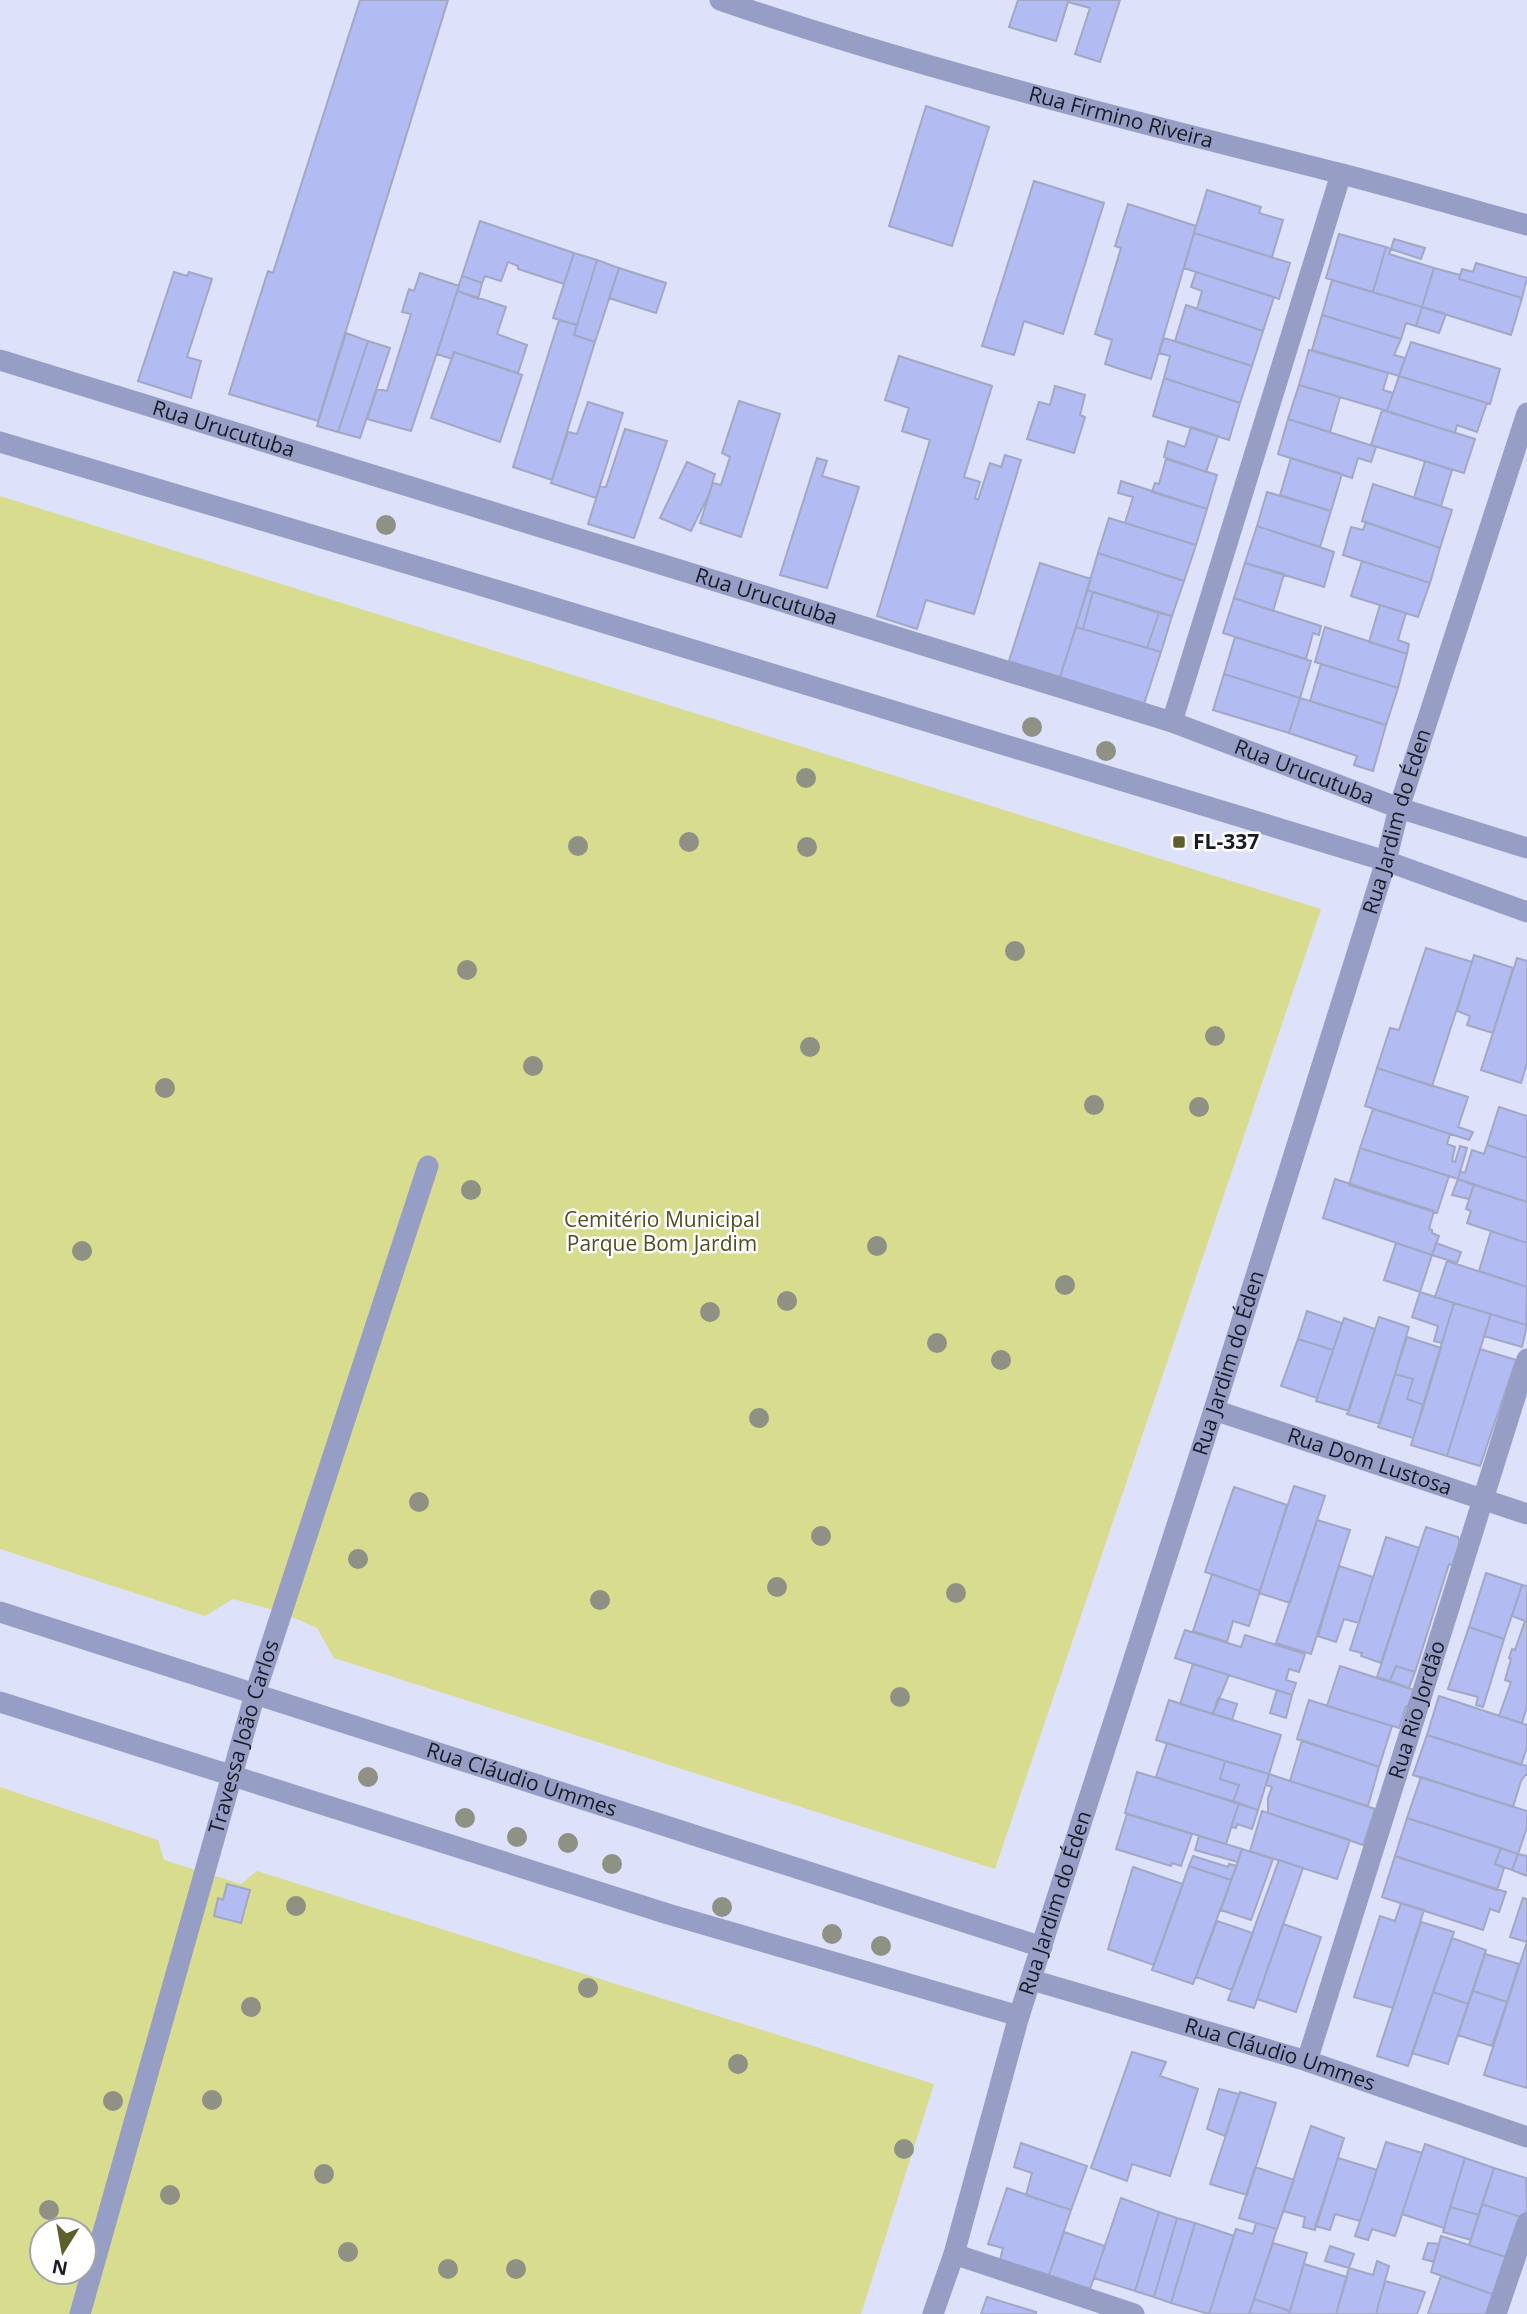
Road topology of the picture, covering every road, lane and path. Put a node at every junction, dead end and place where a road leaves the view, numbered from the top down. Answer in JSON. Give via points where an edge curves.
{"nodes":[{"id":1,"x":720,"y":0,"type":"edge"},
{"id":2,"x":1341,"y":174,"type":"junction"},
{"id":3,"x":1527,"y":225,"type":"edge"},
{"id":4,"x":0,"y":360,"type":"edge"},
{"id":5,"x":1527,"y":413,"type":"edge"},
{"id":6,"x":0,"y":442,"type":"edge"},
{"id":7,"x":1172,"y":722,"type":"junction"},
{"id":8,"x":1399,"y":808,"type":"junction"},
{"id":9,"x":1527,"y":848,"type":"edge"},
{"id":10,"x":1386,"y":861,"type":"junction"},
{"id":11,"x":1527,"y":912,"type":"edge"},
{"id":12,"x":428,"y":1166,"type":"dead end"},
{"id":13,"x":1527,"y":1359,"type":"edge"},
{"id":14,"x":1214,"y":1410,"type":"junction"},
{"id":15,"x":1483,"y":1500,"type":"junction"},
{"id":16,"x":1527,"y":1514,"type":"edge"},
{"id":17,"x":0,"y":1612,"type":"edge"},
{"id":18,"x":255,"y":1693,"type":"junction"},
{"id":19,"x":0,"y":1702,"type":"edge"},
{"id":20,"x":232,"y":1777,"type":"junction"},
{"id":21,"x":1042,"y":1947,"type":"junction"},
{"id":22,"x":1032,"y":1980,"type":"junction"},
{"id":23,"x":1019,"y":2016,"type":"junction"},
{"id":24,"x":1307,"y":2061,"type":"junction"},
{"id":25,"x":1527,"y":2137,"type":"edge"},
{"id":26,"x":1527,"y":2223,"type":"edge"},
{"id":27,"x":954,"y":2254,"type":"junction"},
{"id":28,"x":79,"y":2314,"type":"edge"},
{"id":29,"x":933,"y":2314,"type":"edge"},
{"id":30,"x":1134,"y":2314,"type":"edge"},
{"id":31,"x":1496,"y":2314,"type":"edge"}],
"edges":[{"from":1,"to":2,"type":"street","name":"Rua Firmino Riveira","via":[[1056,102]]},
{"from":2,"to":3,"type":"street","name":"Rua Firmino Riveira"},
{"from":2,"to":7,"type":"street"},
{"from":4,"to":7,"type":"street","name":"Rua Urucutuba"},
{"from":5,"to":8,"type":"street","name":"Rua Jardim do Éden"},
{"from":6,"to":10,"type":"street"},
{"from":7,"to":8,"type":"street","name":"Rua Urucutuba"},
{"from":8,"to":9,"type":"street","name":"Rua Urucutuba"},
{"from":8,"to":10,"type":"street","name":"Rua Jardim do Éden"},
{"from":10,"to":11,"type":"street"},
{"from":10,"to":14,"type":"street","name":"Rua Jardim do Éden"},
{"from":12,"to":18,"type":"street","name":"Travessa João Carlos"},
{"from":13,"to":15,"type":"street","name":"Rua Rio Jordão"},
{"from":14,"to":15,"type":"street","name":"Rua Dom Lustosa"},
{"from":14,"to":21,"type":"street","name":"Rua Jardim do Éden"},
{"from":15,"to":16,"type":"street","name":"Rua Dom Lustosa"},
{"from":15,"to":24,"type":"street","name":"Rua Rio Jordão"},
{"from":17,"to":18,"type":"street","name":"Rua Cláudio Ummes"},
{"from":18,"to":20,"type":"street","name":"Travessa João Carlos"},
{"from":18,"to":21,"type":"street","name":"Rua Cláudio Ummes"},
{"from":19,"to":20,"type":"street"},
{"from":20,"to":23,"type":"street","via":[[668,1914]]},
{"from":20,"to":28,"type":"street","name":"Travessa João Carlos"},
{"from":21,"to":22,"type":"street","name":"Rua Jardim do Éden"},
{"from":22,"to":23,"type":"street","name":"Rua Jardim do Éden"},
{"from":22,"to":24,"type":"street","name":"Rua Cláudio Ummes"},
{"from":23,"to":27,"type":"street","name":"Rua Jardim do Éden"},
{"from":24,"to":25,"type":"street","name":"Rua Cláudio Ummes"},
{"from":26,"to":31,"type":"street"},
{"from":27,"to":29,"type":"street","name":"Rua Jardim do Éden"},
{"from":27,"to":30,"type":"street"}]}
